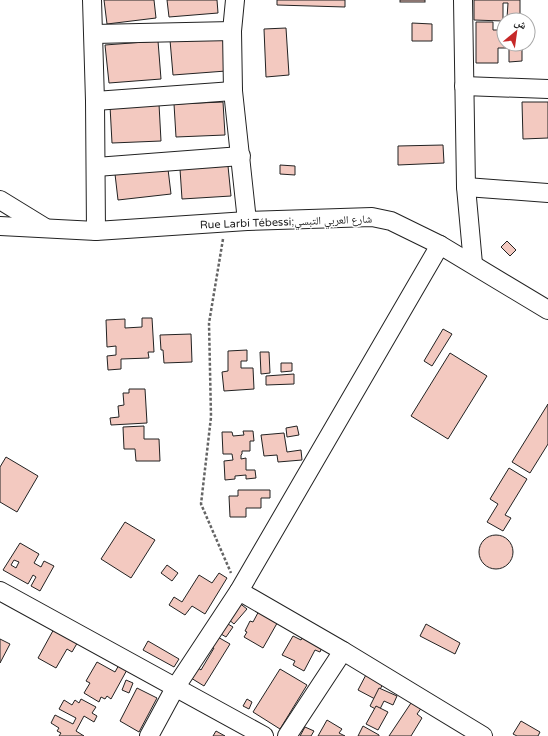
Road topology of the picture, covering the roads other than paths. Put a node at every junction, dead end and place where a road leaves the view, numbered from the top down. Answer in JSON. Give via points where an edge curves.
{"nodes":[{"id":1,"x":92,"y":0,"type":"edge"},
{"id":2,"x":235,"y":0,"type":"edge"},
{"id":3,"x":463,"y":0,"type":"edge"},
{"id":4,"x":232,"y":31,"type":"junction"},
{"id":5,"x":94,"y":34,"type":"junction"},
{"id":6,"x":464,"y":86,"type":"junction"},
{"id":7,"x":548,"y":89,"type":"edge"},
{"id":8,"x":233,"y":91,"type":"junction"},
{"id":9,"x":95,"y":101,"type":"junction"},
{"id":10,"x":241,"y":156,"type":"junction"},
{"id":11,"x":96,"y":167,"type":"junction"},
{"id":12,"x":466,"y":187,"type":"junction"},
{"id":13,"x":548,"y":192,"type":"edge"},
{"id":14,"x":0,"y":200,"type":"edge"},
{"id":15,"x":247,"y":221,"type":"junction"},
{"id":16,"x":0,"y":226,"type":"edge"},
{"id":17,"x":46,"y":228,"type":"junction"},
{"id":18,"x":96,"y":231,"type":"junction"},
{"id":19,"x":440,"y":245,"type":"junction"},
{"id":20,"x":473,"y":264,"type":"junction"},
{"id":21,"x":548,"y":310,"type":"edge"},
{"id":22,"x":0,"y":591,"type":"edge"},
{"id":23,"x":239,"y":591,"type":"junction"},
{"id":24,"x":343,"y":651,"type":"junction"},
{"id":25,"x":176,"y":688,"type":"junction"},
{"id":26,"x":149,"y":736,"type":"edge"},
{"id":27,"x":264,"y":736,"type":"edge"},
{"id":28,"x":287,"y":736,"type":"edge"},
{"id":29,"x":483,"y":736,"type":"edge"}],
"edges":[{"from":1,"to":5,"type":"street"},
{"from":2,"to":4,"type":"street"},
{"from":3,"to":6,"type":"street"},
{"from":4,"to":5,"type":"street"},
{"from":4,"to":8,"type":"street"},
{"from":5,"to":9,"type":"street"},
{"from":6,"to":7,"type":"street"},
{"from":6,"to":12,"type":"street"},
{"from":8,"to":9,"type":"street"},
{"from":8,"to":10,"type":"street"},
{"from":9,"to":11,"type":"street"},
{"from":10,"to":11,"type":"street"},
{"from":10,"to":15,"type":"street"},
{"from":11,"to":18,"type":"street"},
{"from":12,"to":13,"type":"street"},
{"from":12,"to":20,"type":"street"},
{"from":14,"to":17,"type":"street"},
{"from":15,"to":18,"type":"street","name":"Rue Larbi Tébessi;شارع العربي التبسي"},
{"from":15,"to":19,"type":"street","name":"Rue Larbi Tébessi;شارع العربي التبسي","via":[[372,217],[391,221]]},
{"from":16,"to":17,"type":"street","name":"Rue Larbi Tébessi;شارع العربي التبسي"},
{"from":17,"to":18,"type":"street","name":"Rue Larbi Tébessi;شارع العربي التبسي"},
{"from":19,"to":20,"type":"street","name":"Rue Larbi Tébessi;شارع العربي التبسي"},
{"from":19,"to":23,"type":"street"},
{"from":20,"to":21,"type":"street","name":"Rue Larbi Tébessi;شارع العربي التبسي"},
{"from":22,"to":25,"type":"street"},
{"from":23,"to":24,"type":"street"},
{"from":23,"to":25,"type":"street"},
{"from":24,"to":28,"type":"street"},
{"from":24,"to":29,"type":"street"},
{"from":25,"to":26,"type":"street"},
{"from":25,"to":27,"type":"street"}]}
